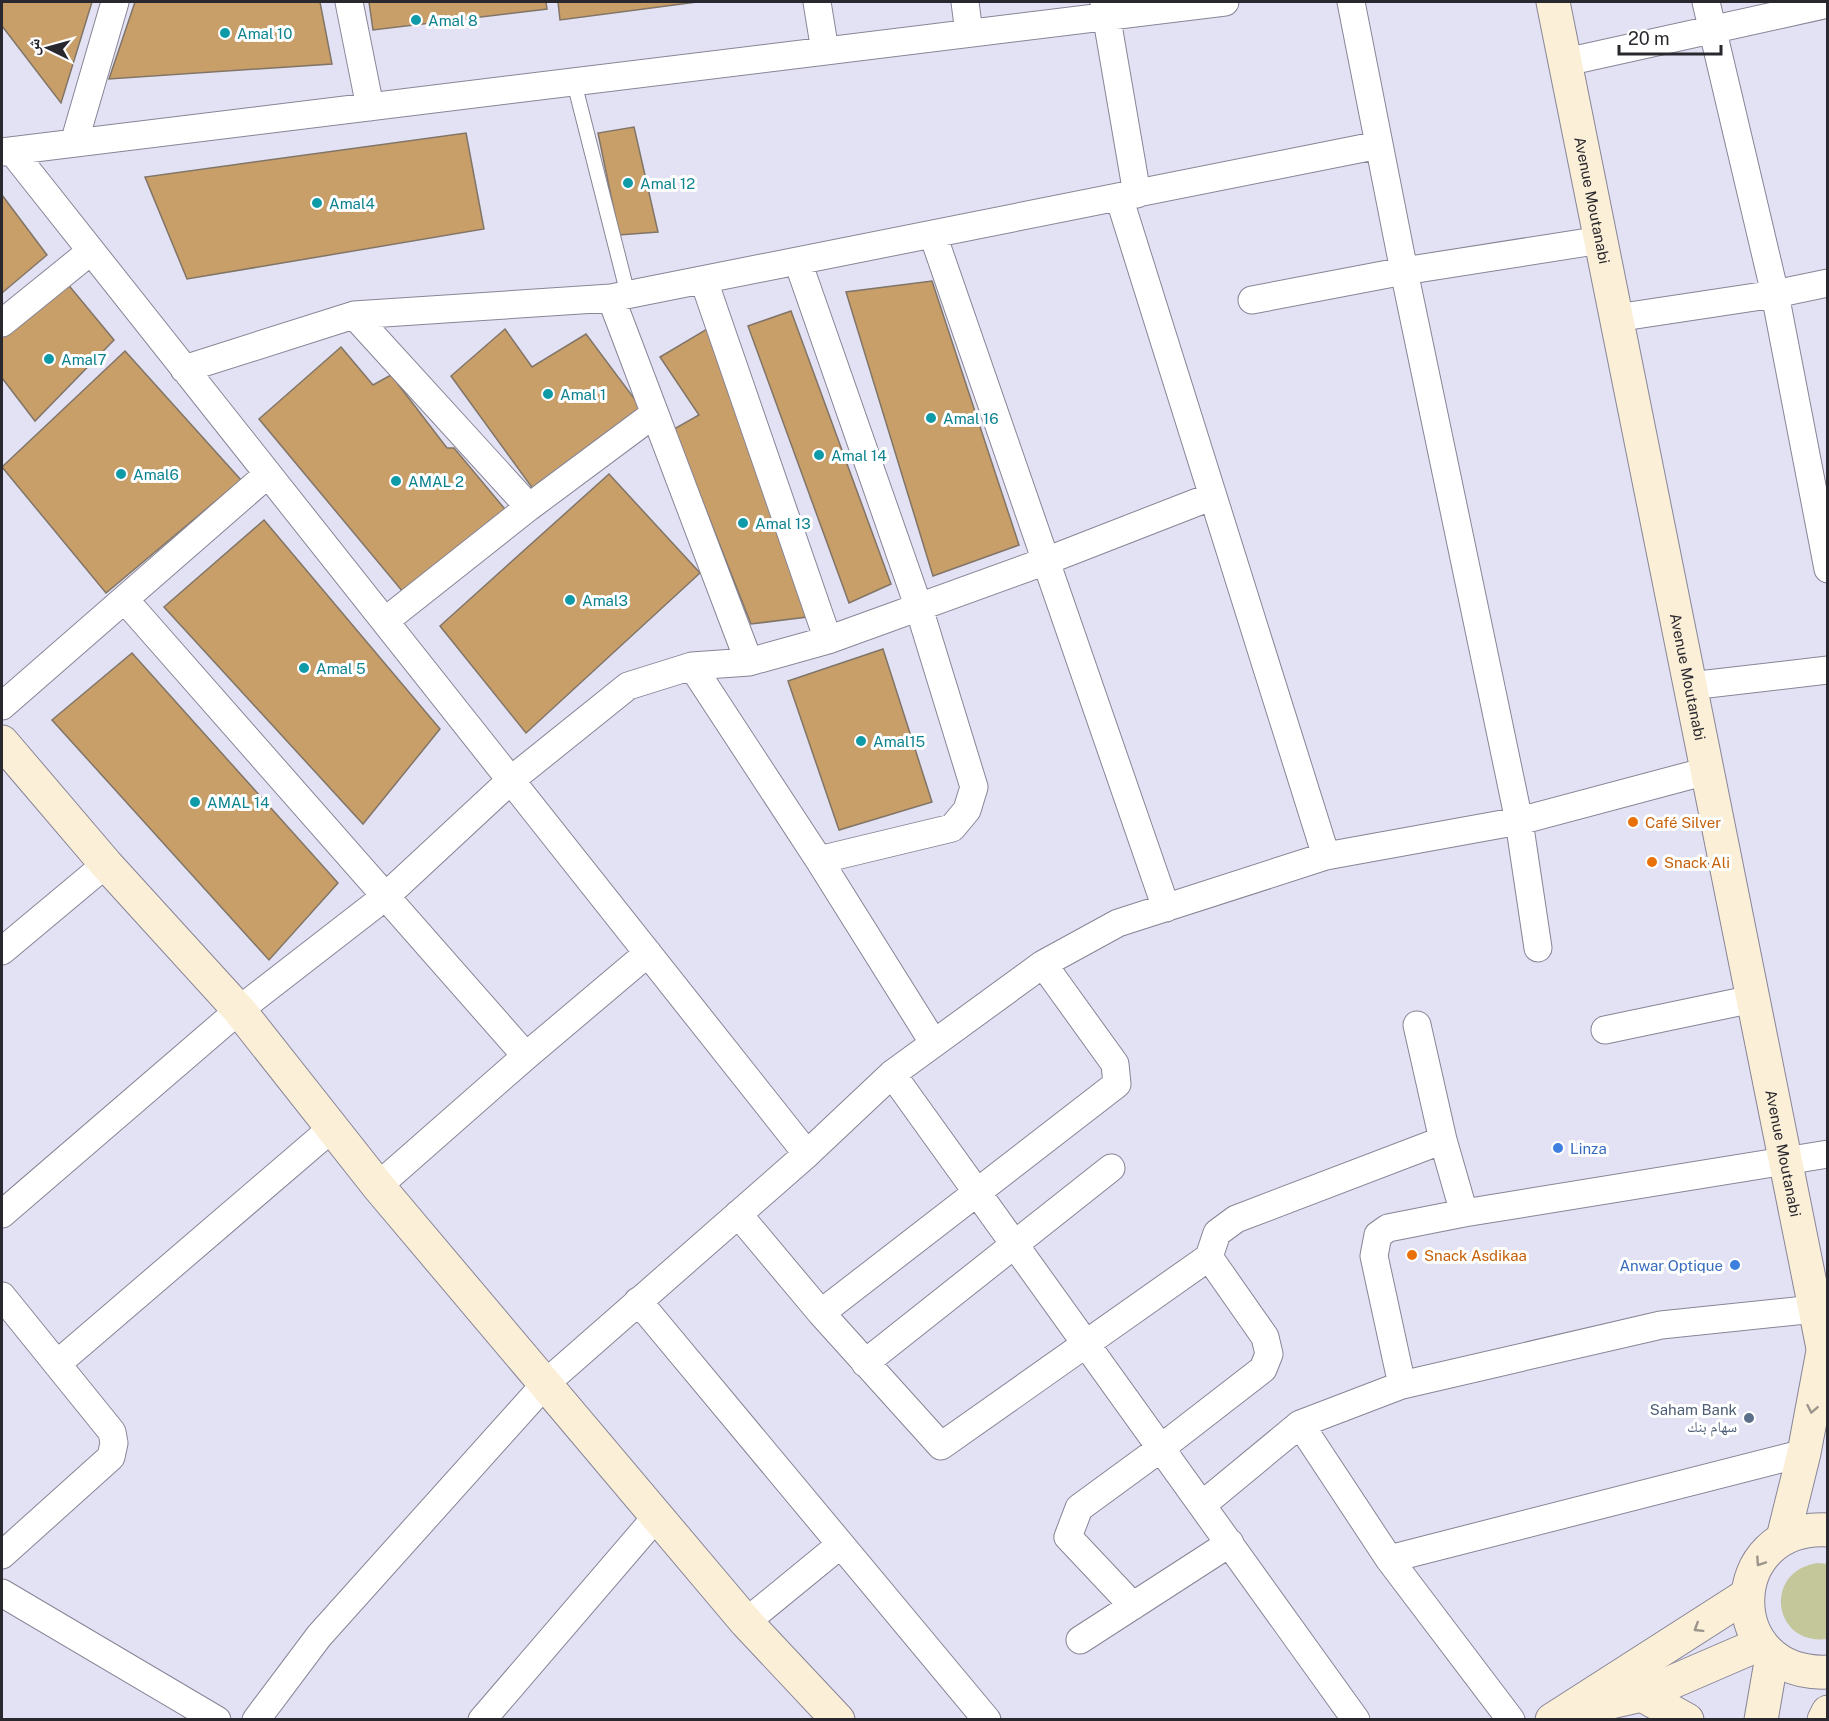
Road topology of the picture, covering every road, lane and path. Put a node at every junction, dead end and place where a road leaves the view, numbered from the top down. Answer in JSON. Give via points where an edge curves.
{"nodes":[{"id":1,"x":115,"y":2,"type":"edge"},
{"id":2,"x":349,"y":2,"type":"edge"},
{"id":3,"x":817,"y":2,"type":"edge"},
{"id":4,"x":965,"y":2,"type":"edge"},
{"id":5,"x":1225,"y":2,"type":"edge"},
{"id":6,"x":1351,"y":2,"type":"edge"},
{"id":7,"x":1553,"y":2,"type":"edge"},
{"id":8,"x":1706,"y":2,"type":"edge"},
{"id":9,"x":1827,"y":4,"type":"edge"},
{"id":10,"x":1105,"y":9,"type":"edge"},
{"id":11,"x":1711,"y":28,"type":"junction"},
{"id":12,"x":969,"y":33,"type":"junction"},
{"id":13,"x":825,"y":51,"type":"junction"},
{"id":14,"x":1566,"y":62,"type":"junction"},
{"id":15,"x":574,"y":82,"type":"junction"},
{"id":16,"x":370,"y":107,"type":"junction"},
{"id":17,"x":74,"y":143,"type":"junction"},
{"id":18,"x":1379,"y":145,"type":"junction"},
{"id":19,"x":7,"y":152,"type":"edge"},
{"id":20,"x":1128,"y":196,"type":"junction"},
{"id":21,"x":933,"y":235,"type":"junction"},
{"id":22,"x":1601,"y":240,"type":"junction"},
{"id":23,"x":91,"y":251,"type":"junction"},
{"id":24,"x":798,"y":262,"type":"junction"},
{"id":25,"x":1404,"y":271,"type":"junction"},
{"id":26,"x":704,"y":280,"type":"junction"},
{"id":27,"x":1827,"y":283,"type":"edge"},
{"id":28,"x":1774,"y":294,"type":"junction"},
{"id":29,"x":619,"y":296,"type":"junction"},
{"id":30,"x":1252,"y":300,"type":"dead end"},
{"id":31,"x":354,"y":315,"type":"junction"},
{"id":32,"x":1616,"y":318,"type":"junction"},
{"id":33,"x":2,"y":323,"type":"edge"},
{"id":34,"x":184,"y":369,"type":"junction"},
{"id":35,"x":654,"y":414,"type":"junction"},
{"id":36,"x":268,"y":474,"type":"junction"},
{"id":37,"x":1213,"y":496,"type":"junction"},
{"id":38,"x":529,"y":507,"type":"junction"},
{"id":39,"x":1046,"y":561,"type":"junction"},
{"id":40,"x":1827,"y":569,"type":"edge"},
{"id":41,"x":125,"y":600,"type":"junction"},
{"id":42,"x":919,"y":608,"type":"junction"},
{"id":43,"x":385,"y":621,"type":"junction"},
{"id":44,"x":828,"y":640,"type":"junction"},
{"id":45,"x":749,"y":662,"type":"junction"},
{"id":46,"x":692,"y":666,"type":"junction"},
{"id":47,"x":1827,"y":670,"type":"edge"},
{"id":48,"x":1690,"y":686,"type":"junction"},
{"id":49,"x":2,"y":706,"type":"edge"},
{"id":50,"x":2,"y":742,"type":"edge"},
{"id":51,"x":1707,"y":771,"type":"junction"},
{"id":52,"x":511,"y":780,"type":"junction"},
{"id":53,"x":1519,"y":821,"type":"junction"},
{"id":54,"x":1326,"y":856,"type":"junction"},
{"id":55,"x":819,"y":860,"type":"junction"},
{"id":56,"x":106,"y":864,"type":"junction"},
{"id":57,"x":386,"y":896,"type":"junction"},
{"id":58,"x":1166,"y":908,"type":"junction"},
{"id":59,"x":1538,"y":948,"type":"dead end"},
{"id":60,"x":2,"y":951,"type":"edge"},
{"id":61,"x":648,"y":953,"type":"junction"},
{"id":62,"x":1043,"y":964,"type":"junction"},
{"id":63,"x":1753,"y":999,"type":"junction"},
{"id":64,"x":239,"y":1010,"type":"junction"},
{"id":65,"x":1417,"y":1025,"type":"dead end"},
{"id":66,"x":1605,"y":1030,"type":"dead end"},
{"id":67,"x":933,"y":1042,"type":"junction"},
{"id":68,"x":526,"y":1056,"type":"junction"},
{"id":69,"x":892,"y":1074,"type":"junction"},
{"id":70,"x":331,"y":1129,"type":"junction"},
{"id":71,"x":1443,"y":1140,"type":"junction"},
{"id":72,"x":807,"y":1154,"type":"junction"},
{"id":73,"x":1827,"y":1154,"type":"edge"},
{"id":74,"x":1785,"y":1162,"type":"junction"},
{"id":75,"x":1111,"y":1168,"type":"dead end"},
{"id":76,"x":378,"y":1186,"type":"junction"},
{"id":77,"x":977,"y":1192,"type":"junction"},
{"id":78,"x":1464,"y":1213,"type":"junction"},
{"id":79,"x":2,"y":1214,"type":"edge"},
{"id":80,"x":738,"y":1214,"type":"junction"},
{"id":81,"x":1014,"y":1244,"type":"junction"},
{"id":82,"x":1209,"y":1257,"type":"junction"},
{"id":83,"x":2,"y":1296,"type":"edge"},
{"id":84,"x":638,"y":1301,"type":"junction"},
{"id":85,"x":1815,"y":1309,"type":"junction"},
{"id":86,"x":822,"y":1314,"type":"junction"},
{"id":87,"x":1086,"y":1343,"type":"junction"},
{"id":88,"x":1825,"y":1362,"type":"edge"},
{"id":89,"x":865,"y":1363,"type":"junction"},
{"id":90,"x":57,"y":1364,"type":"junction"},
{"id":91,"x":546,"y":1383,"type":"junction"},
{"id":92,"x":1402,"y":1385,"type":"junction"},
{"id":93,"x":1300,"y":1424,"type":"junction"},
{"id":94,"x":1161,"y":1448,"type":"junction"},
{"id":95,"x":1804,"y":1453,"type":"junction"},
{"id":96,"x":1202,"y":1504,"type":"junction"},
{"id":97,"x":657,"y":1516,"type":"junction"},
{"id":98,"x":1827,"y":1530,"type":"edge"},
{"id":99,"x":1784,"y":1538,"type":"junction"},
{"id":100,"x":1230,"y":1543,"type":"junction"},
{"id":101,"x":840,"y":1545,"type":"junction"},
{"id":102,"x":2,"y":1556,"type":"edge"},
{"id":103,"x":1389,"y":1559,"type":"junction"},
{"id":104,"x":2,"y":1593,"type":"edge"},
{"id":105,"x":1747,"y":1595,"type":"junction"},
{"id":106,"x":1133,"y":1606,"type":"junction"},
{"id":107,"x":746,"y":1622,"type":"junction"},
{"id":108,"x":1080,"y":1640,"type":"dead end"},
{"id":109,"x":1766,"y":1650,"type":"junction"},
{"id":110,"x":1827,"y":1672,"type":"edge"},
{"id":111,"x":1642,"y":1695,"type":"junction"},
{"id":112,"x":1827,"y":1712,"type":"edge"},
{"id":113,"x":1558,"y":1716,"type":"edge"},
{"id":114,"x":217,"y":1719,"type":"edge"},
{"id":115,"x":256,"y":1719,"type":"edge"},
{"id":116,"x":482,"y":1719,"type":"edge"},
{"id":117,"x":838,"y":1719,"type":"edge"},
{"id":118,"x":987,"y":1719,"type":"edge"},
{"id":119,"x":1356,"y":1719,"type":"edge"},
{"id":120,"x":1511,"y":1719,"type":"edge"},
{"id":121,"x":1687,"y":1719,"type":"edge"},
{"id":122,"x":1761,"y":1719,"type":"edge"},
{"id":123,"x":1824,"y":1719,"type":"edge"}],
"edges":[{"from":1,"to":17,"type":"street"},
{"from":2,"to":16,"type":"street"},
{"from":3,"to":13,"type":"street"},
{"from":4,"to":12,"type":"street"},
{"from":5,"to":10,"type":"street"},
{"from":6,"to":18,"type":"street"},
{"from":7,"to":14,"type":"street","name":"Avenue Moutanabi"},
{"from":8,"to":11,"type":"street"},
{"from":9,"to":11,"type":"street"},
{"from":10,"to":12,"type":"street"},
{"from":10,"to":20,"type":"street"},
{"from":11,"to":14,"type":"street"},
{"from":11,"to":28,"type":"street"},
{"from":12,"to":13,"type":"street"},
{"from":13,"to":15,"type":"street"},
{"from":14,"to":22,"type":"street","name":"Avenue Moutanabi"},
{"from":15,"to":16,"type":"street"},
{"from":15,"to":29,"type":"lane"},
{"from":16,"to":17,"type":"street"},
{"from":17,"to":19,"type":"street"},
{"from":18,"to":20,"type":"street"},
{"from":18,"to":25,"type":"street"},
{"from":19,"to":23,"type":"street"},
{"from":20,"to":21,"type":"street"},
{"from":20,"to":37,"type":"street"},
{"from":21,"to":24,"type":"street"},
{"from":21,"to":39,"type":"street"},
{"from":22,"to":25,"type":"street"},
{"from":22,"to":32,"type":"street","name":"Avenue Moutanabi"},
{"from":23,"to":33,"type":"street"},
{"from":23,"to":34,"type":"street"},
{"from":24,"to":26,"type":"street"},
{"from":24,"to":42,"type":"street"},
{"from":25,"to":30,"type":"street"},
{"from":25,"to":53,"type":"street"},
{"from":26,"to":29,"type":"street"},
{"from":26,"to":44,"type":"street"},
{"from":27,"to":28,"type":"street"},
{"from":28,"to":32,"type":"street"},
{"from":28,"to":40,"type":"street"},
{"from":29,"to":31,"type":"street"},
{"from":29,"to":35,"type":"street"},
{"from":31,"to":34,"type":"street"},
{"from":31,"to":38,"type":"street"},
{"from":32,"to":48,"type":"street","name":"Avenue Moutanabi"},
{"from":34,"to":36,"type":"street"},
{"from":35,"to":38,"type":"street"},
{"from":35,"to":45,"type":"street"},
{"from":36,"to":41,"type":"street"},
{"from":36,"to":43,"type":"street"},
{"from":37,"to":39,"type":"street"},
{"from":37,"to":54,"type":"street"},
{"from":38,"to":43,"type":"street"},
{"from":39,"to":42,"type":"street"},
{"from":39,"to":58,"type":"street"},
{"from":41,"to":49,"type":"street"},
{"from":41,"to":57,"type":"street"},
{"from":42,"to":44,"type":"street"},
{"from":42,"to":55,"type":"street","via":[[975,787],[967,810],[952,828]]},
{"from":43,"to":52,"type":"street"},
{"from":44,"to":45,"type":"street"},
{"from":45,"to":46,"type":"street"},
{"from":46,"to":52,"type":"street","via":[[628,686]]},
{"from":46,"to":55,"type":"street"},
{"from":47,"to":48,"type":"street"},
{"from":48,"to":51,"type":"street","name":"Avenue Moutanabi"},
{"from":50,"to":56,"type":"street"},
{"from":51,"to":53,"type":"street"},
{"from":51,"to":63,"type":"street","name":"Avenue Moutanabi"},
{"from":52,"to":57,"type":"street"},
{"from":52,"to":61,"type":"street"},
{"from":53,"to":54,"type":"street"},
{"from":53,"to":59,"type":"street"},
{"from":54,"to":58,"type":"street"},
{"from":55,"to":67,"type":"street"},
{"from":56,"to":60,"type":"street"},
{"from":56,"to":64,"type":"street"},
{"from":57,"to":64,"type":"street"},
{"from":57,"to":68,"type":"street"},
{"from":58,"to":62,"type":"street","via":[[1118,923]]},
{"from":61,"to":68,"type":"street"},
{"from":61,"to":72,"type":"street"},
{"from":62,"to":67,"type":"street"},
{"from":62,"to":77,"type":"street","via":[[1115,1064],[1117,1083]]},
{"from":63,"to":66,"type":"street"},
{"from":63,"to":74,"type":"street","name":"Avenue Moutanabi"},
{"from":64,"to":70,"type":"street"},
{"from":64,"to":79,"type":"street"},
{"from":65,"to":71,"type":"street"},
{"from":67,"to":69,"type":"street"},
{"from":68,"to":76,"type":"street"},
{"from":69,"to":72,"type":"street"},
{"from":69,"to":77,"type":"street"},
{"from":70,"to":76,"type":"street"},
{"from":70,"to":90,"type":"street"},
{"from":71,"to":78,"type":"street"},
{"from":71,"to":82,"type":"street","via":[[1236,1219],[1217,1233]]},
{"from":72,"to":80,"type":"street"},
{"from":73,"to":74,"type":"street"},
{"from":74,"to":78,"type":"street"},
{"from":74,"to":85,"type":"street","name":"Avenue Moutanabi"},
{"from":75,"to":81,"type":"street"},
{"from":76,"to":91,"type":"street"},
{"from":77,"to":81,"type":"street"},
{"from":77,"to":86,"type":"street"},
{"from":78,"to":92,"type":"street","via":[[1388,1228],[1378,1234],[1374,1256]]},
{"from":80,"to":84,"type":"street"},
{"from":80,"to":86,"type":"street"},
{"from":81,"to":87,"type":"street"},
{"from":81,"to":89,"type":"street"},
{"from":82,"to":87,"type":"street"},
{"from":82,"to":94,"type":"street","via":[[1265,1337],[1269,1354],[1263,1369]]},
{"from":83,"to":90,"type":"street"},
{"from":84,"to":91,"type":"street"},
{"from":84,"to":101,"type":"street"},
{"from":85,"to":88,"type":"street","name":"Avenue Moutanabi"},
{"from":85,"to":92,"type":"street","via":[[1661,1325]]},
{"from":86,"to":89,"type":"street"},
{"from":87,"to":89,"type":"street","via":[[941,1446]]},
{"from":87,"to":94,"type":"street"},
{"from":88,"to":95,"type":"street","one_way":true},
{"from":90,"to":102,"type":"street","via":[[112,1432],[111,1457]]},
{"from":91,"to":97,"type":"street"},
{"from":91,"to":115,"type":"street","via":[[319,1636]]},
{"from":92,"to":93,"type":"street"},
{"from":93,"to":96,"type":"street"},
{"from":93,"to":103,"type":"street"},
{"from":94,"to":96,"type":"street"},
{"from":94,"to":106,"type":"street","via":[[1079,1508],[1068,1538]]},
{"from":95,"to":99,"type":"street"},
{"from":95,"to":103,"type":"street"},
{"from":96,"to":100,"type":"street"},
{"from":97,"to":107,"type":"street"},
{"from":97,"to":116,"type":"street"},
{"from":98,"to":99,"type":"street","via":[[1799,1532]]},
{"from":99,"to":105,"type":"street","one_way":true,"via":[[1772,1546],[1755,1568]]},
{"from":100,"to":106,"type":"street"},
{"from":100,"to":119,"type":"street"},
{"from":101,"to":107,"type":"street"},
{"from":101,"to":118,"type":"street"},
{"from":103,"to":120,"type":"street"},
{"from":104,"to":114,"type":"street"},
{"from":105,"to":109,"type":"street","via":[[1749,1621]]},
{"from":105,"to":113,"type":"street","one_way":true},
{"from":106,"to":108,"type":"street"},
{"from":107,"to":117,"type":"street"},
{"from":109,"to":110,"type":"street","via":[[1790,1668]]},
{"from":109,"to":111,"type":"street"},
{"from":109,"to":122,"type":"street"},
{"from":111,"to":113,"type":"street"},
{"from":111,"to":121,"type":"street"},
{"from":112,"to":123,"type":"street"}]}
